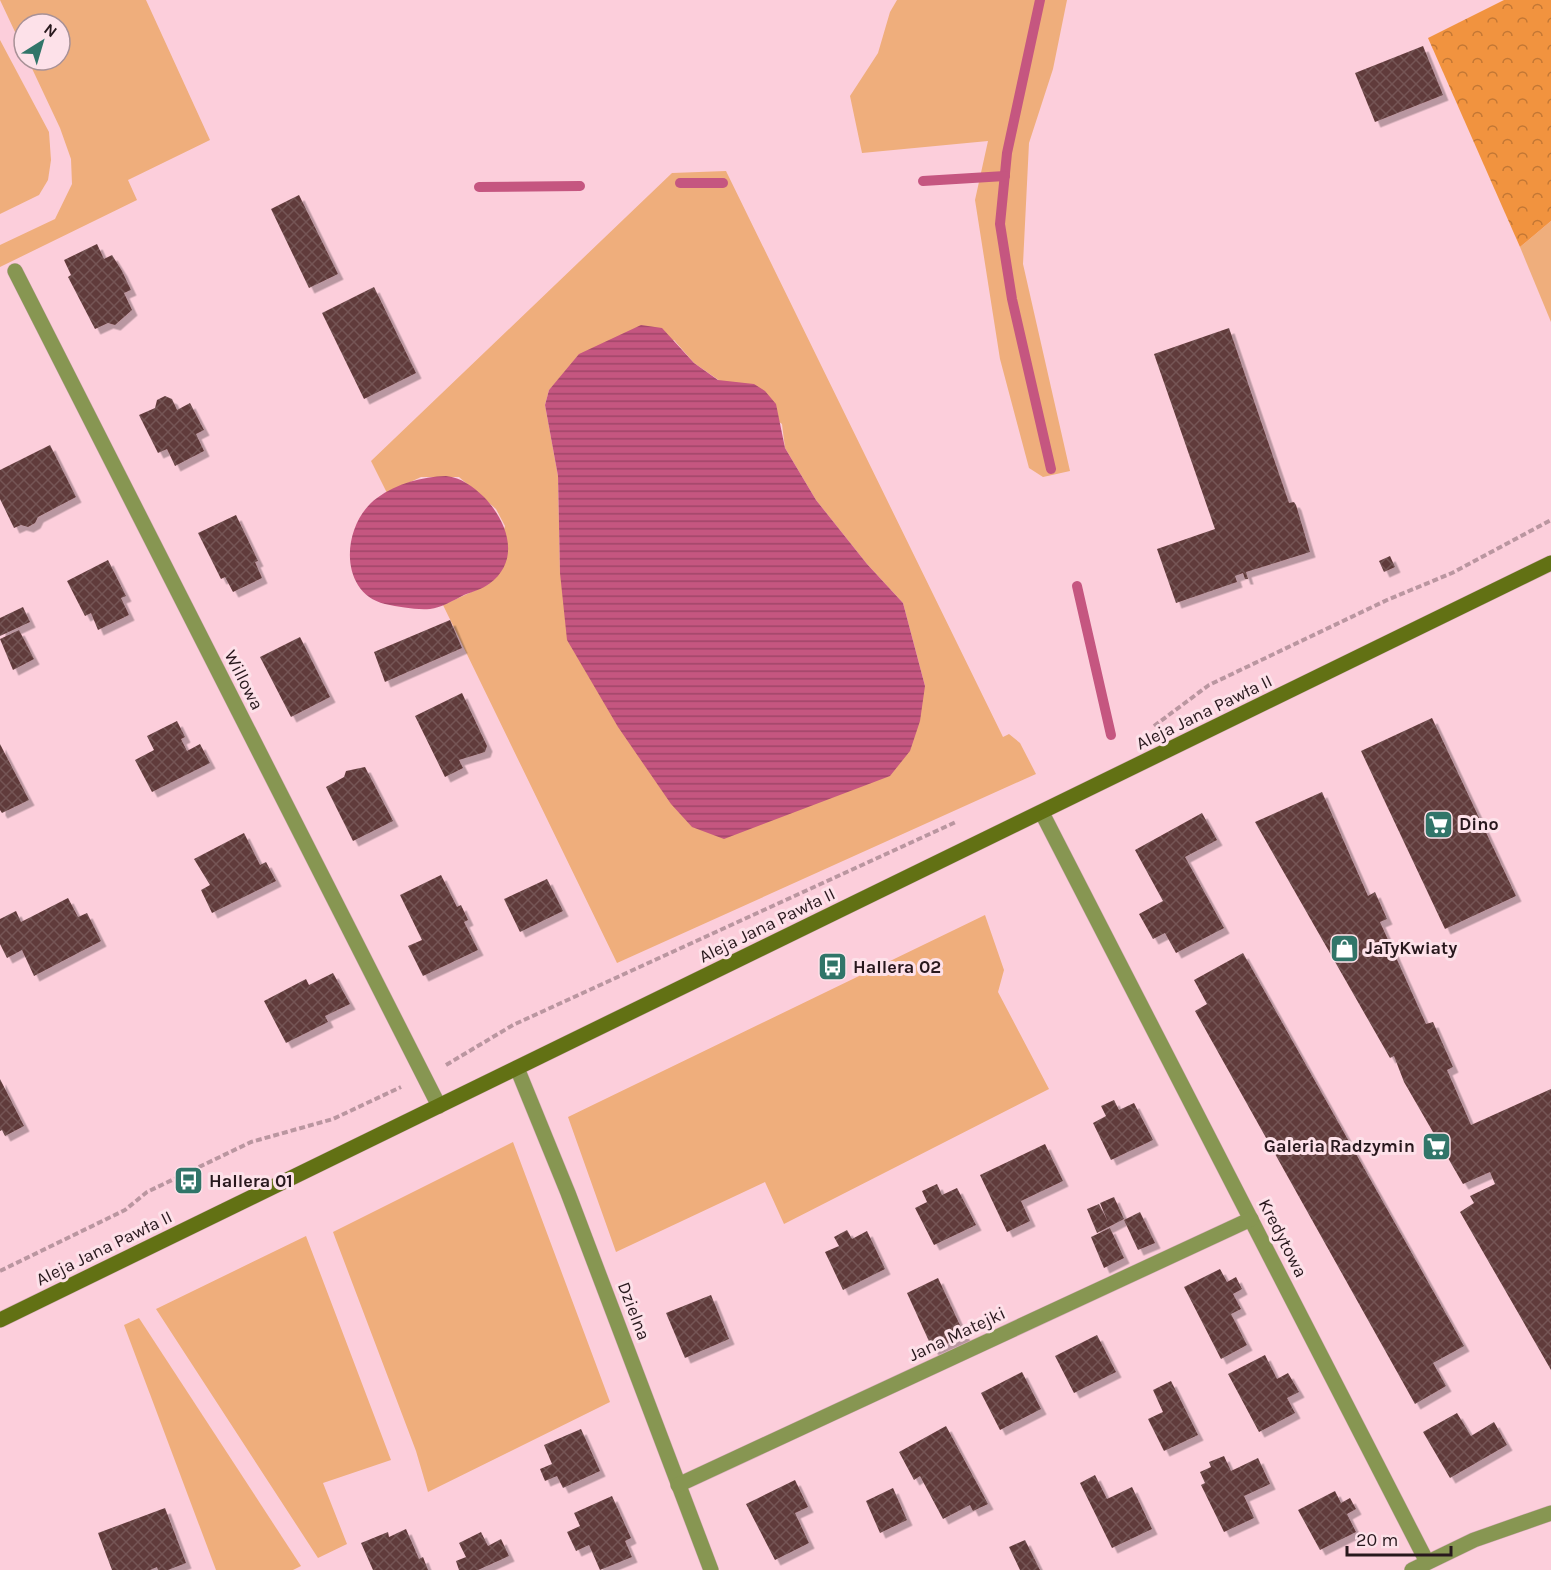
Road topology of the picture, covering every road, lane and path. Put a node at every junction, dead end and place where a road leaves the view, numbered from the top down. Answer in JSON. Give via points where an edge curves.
{"nodes":[{"id":1,"x":15,"y":271,"type":"dead end"},
{"id":2,"x":1551,"y":520,"type":"edge"},
{"id":3,"x":1551,"y":563,"type":"edge"},
{"id":4,"x":1183,"y":704,"type":"dead end"},
{"id":5,"x":1042,"y":813,"type":"junction"},
{"id":6,"x":915,"y":841,"type":"dead end"},
{"id":7,"x":517,"y":1068,"type":"junction"},
{"id":8,"x":424,"y":1076,"type":"junction"},
{"id":9,"x":440,"y":1106,"type":"junction"},
{"id":10,"x":1251,"y":1219,"type":"junction"},
{"id":11,"x":0,"y":1270,"type":"edge"},
{"id":12,"x":0,"y":1320,"type":"edge"},
{"id":13,"x":678,"y":1485,"type":"junction"},
{"id":14,"x":1551,"y":1513,"type":"edge"},
{"id":15,"x":1427,"y":1562,"type":"junction"},
{"id":16,"x":711,"y":1570,"type":"edge"},
{"id":17,"x":1412,"y":1570,"type":"edge"}],
"edges":[{"from":1,"to":8,"type":"street","name":"Willowa"},
{"from":2,"to":4,"type":"path","via":[[1452,573],[1209,685]]},
{"from":3,"to":5,"type":"street","name":"Aleja Jana Pawła II"},
{"from":5,"to":7,"type":"street","name":"Aleja Jana Pawła II"},
{"from":5,"to":10,"type":"street","name":"Kredytowa"},
{"from":6,"to":8,"type":"path","via":[[513,1025]]},
{"from":7,"to":9,"type":"street","name":"Aleja Jana Pawła II"},
{"from":7,"to":13,"type":"street","name":"Dzielna"},
{"from":8,"to":9,"type":"street","name":"Willowa"},
{"from":8,"to":11,"type":"path","via":[[333,1119],[251,1142],[147,1192],[126,1210]]},
{"from":9,"to":12,"type":"street","name":"Aleja Jana Pawła II"},
{"from":10,"to":13,"type":"street","name":"Jana Matejki"},
{"from":10,"to":15,"type":"street","name":"Kredytowa"},
{"from":13,"to":16,"type":"street","name":"Dzielna"},
{"from":14,"to":15,"type":"street","via":[[1474,1540]]},
{"from":15,"to":17,"type":"street"}]}
